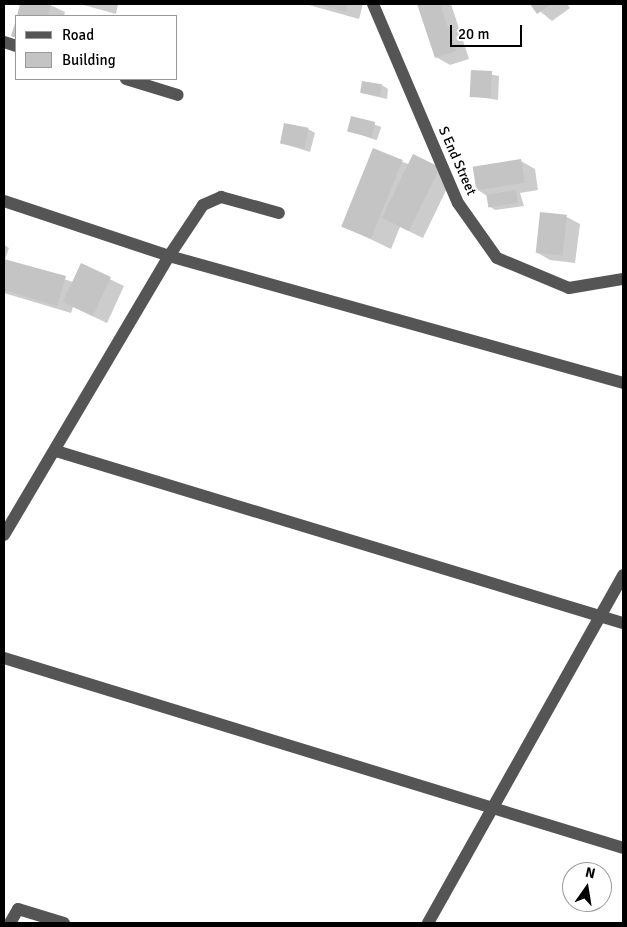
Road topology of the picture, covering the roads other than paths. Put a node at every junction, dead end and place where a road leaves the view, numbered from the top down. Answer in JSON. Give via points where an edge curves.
{"nodes":[{"id":1,"x":372,"y":4,"type":"edge"},
{"id":2,"x":129,"y":80,"type":"edge"},
{"id":3,"x":178,"y":95,"type":"dead end"},
{"id":4,"x":4,"y":201,"type":"edge"},
{"id":5,"x":279,"y":213,"type":"dead end"},
{"id":6,"x":169,"y":256,"type":"junction"},
{"id":7,"x":623,"y":279,"type":"edge"},
{"id":8,"x":623,"y":383,"type":"edge"},
{"id":9,"x":56,"y":451,"type":"junction"},
{"id":10,"x":4,"y":535,"type":"edge"},
{"id":11,"x":623,"y":575,"type":"edge"},
{"id":12,"x":600,"y":616,"type":"junction"},
{"id":13,"x":623,"y":623,"type":"edge"},
{"id":14,"x":4,"y":658,"type":"edge"},
{"id":15,"x":496,"y":807,"type":"junction"},
{"id":16,"x":623,"y":848,"type":"edge"},
{"id":17,"x":10,"y":923,"type":"edge"},
{"id":18,"x":64,"y":923,"type":"edge"},
{"id":19,"x":428,"y":923,"type":"edge"}],
"edges":[{"from":1,"to":7,"type":"street","name":"S End Street","via":[[458,203],[497,258],[569,288]]},
{"from":2,"to":3,"type":"street"},
{"from":4,"to":6,"type":"street"},
{"from":5,"to":6,"type":"street","via":[[221,197],[203,204]]},
{"from":6,"to":8,"type":"street"},
{"from":6,"to":9,"type":"street"},
{"from":9,"to":10,"type":"street"},
{"from":9,"to":12,"type":"street"},
{"from":11,"to":12,"type":"street"},
{"from":12,"to":13,"type":"street"},
{"from":12,"to":15,"type":"street"},
{"from":14,"to":15,"type":"street"},
{"from":15,"to":16,"type":"street"},
{"from":15,"to":19,"type":"street"},
{"from":17,"to":18,"type":"street","via":[[18,909]]}]}
